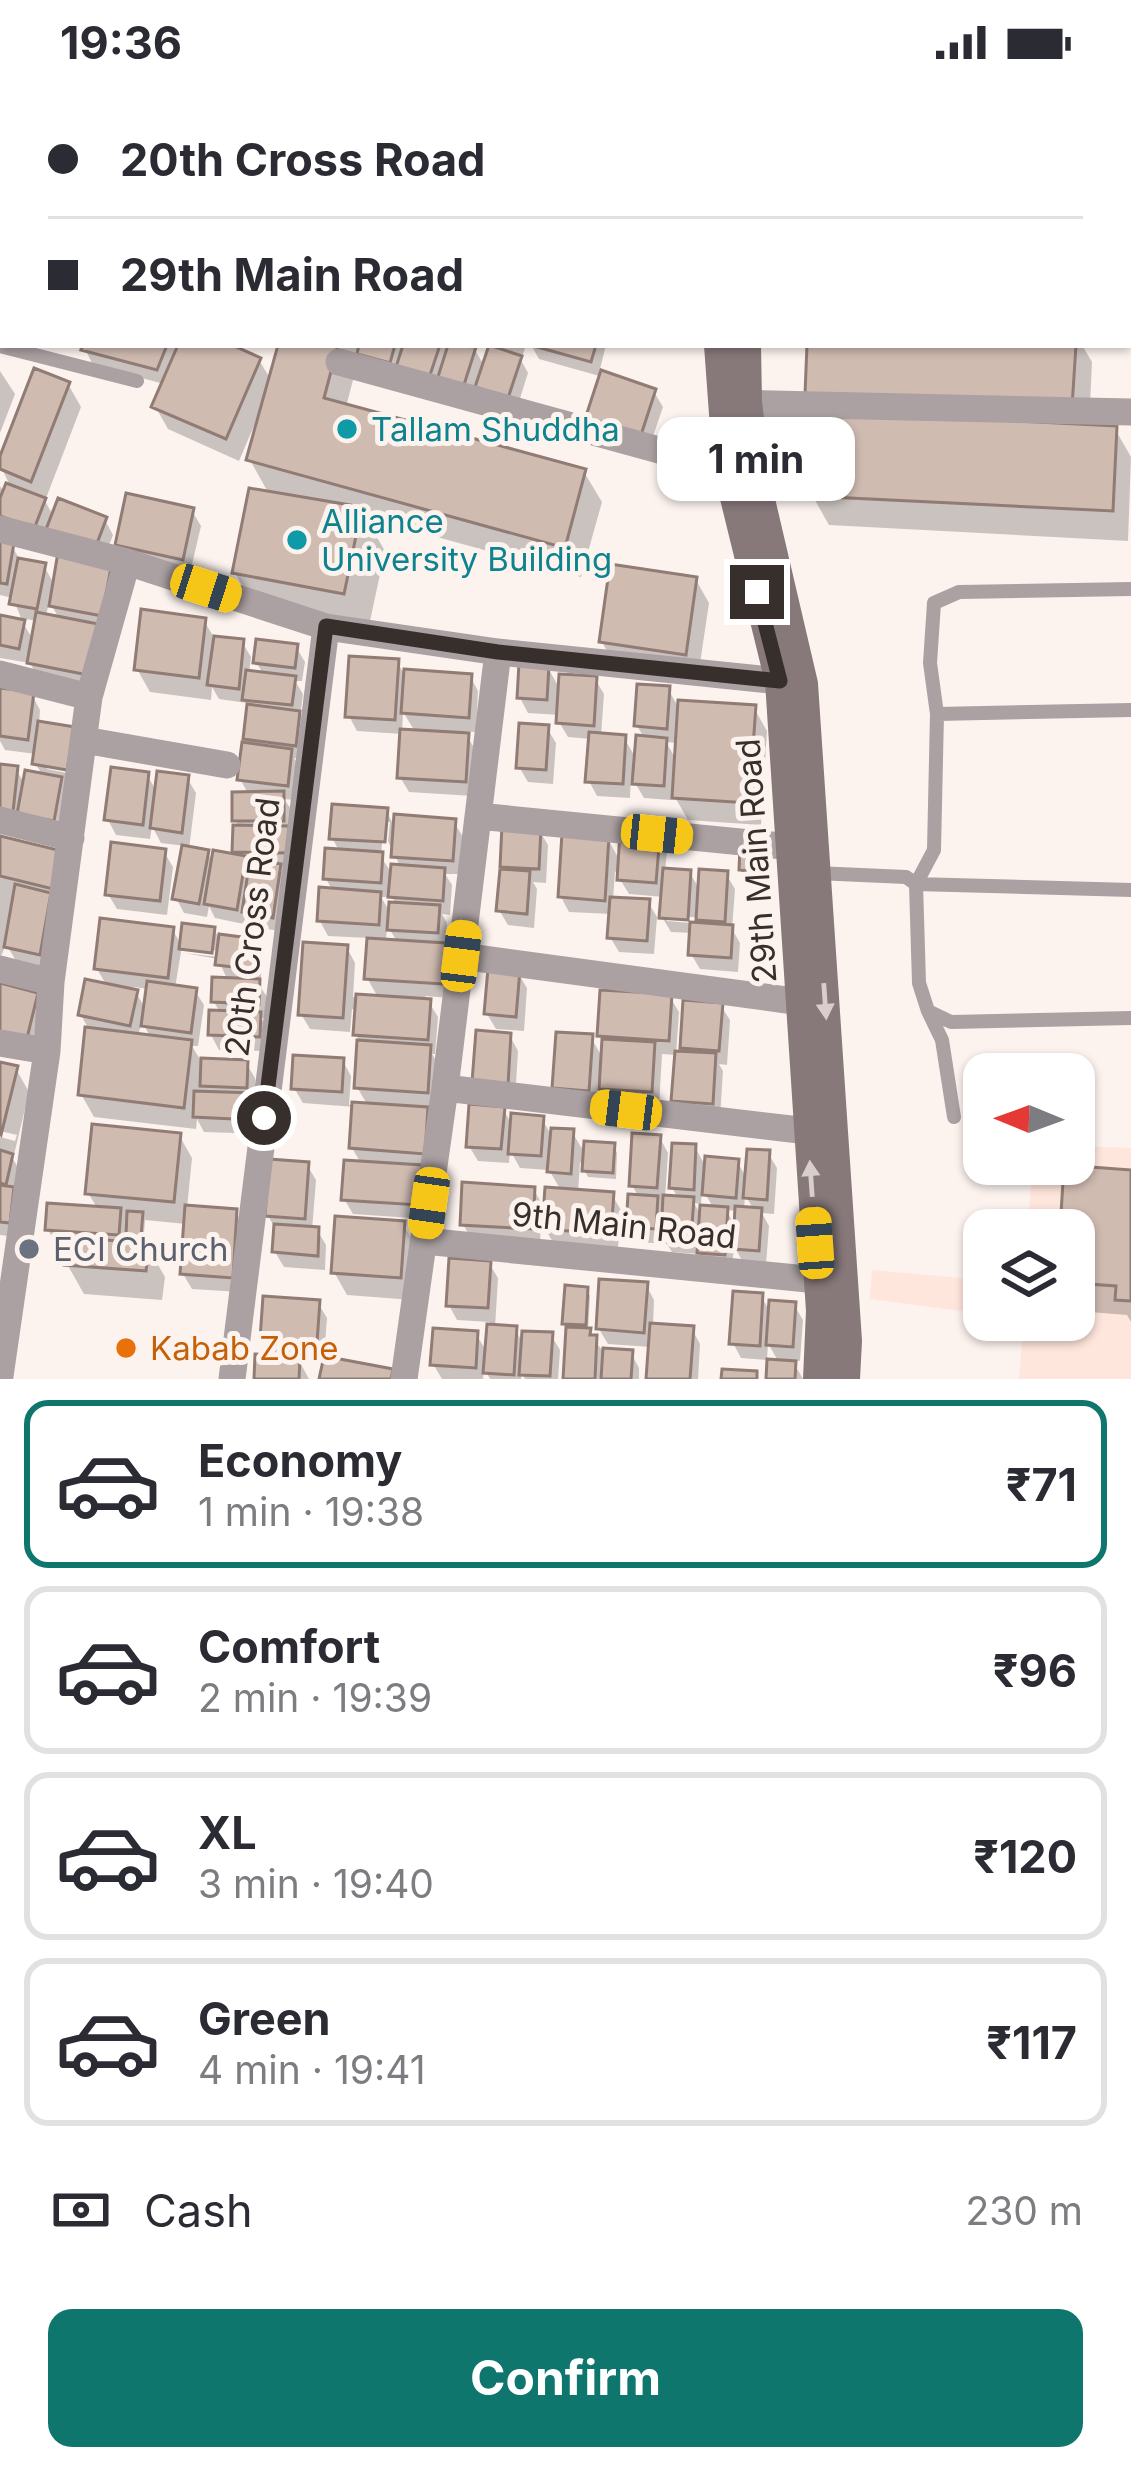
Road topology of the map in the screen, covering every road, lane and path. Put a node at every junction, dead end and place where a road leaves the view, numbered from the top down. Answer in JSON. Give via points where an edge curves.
{"nodes":[{"id":1,"x":8,"y":348,"type":"edge"},
{"id":2,"x":720,"y":348,"type":"edge"},
{"id":3,"x":745,"y":348,"type":"edge"},
{"id":4,"x":338,"y":362,"type":"dead end"},
{"id":5,"x":136,"y":381,"type":"dead end"},
{"id":6,"x":734,"y":403,"type":"junction"},
{"id":7,"x":1131,"y":412,"type":"edge"},
{"id":8,"x":802,"y":440,"type":"dead end"},
{"id":9,"x":745,"y":463,"type":"junction"},
{"id":10,"x":0,"y":529,"type":"edge"},
{"id":11,"x":127,"y":562,"type":"junction"},
{"id":12,"x":1131,"y":589,"type":"edge"},
{"id":13,"x":326,"y":626,"type":"junction"},
{"id":14,"x":498,"y":652,"type":"junction"},
{"id":15,"x":0,"y":674,"type":"edge"},
{"id":16,"x":780,"y":681,"type":"junction"},
{"id":17,"x":89,"y":697,"type":"junction"},
{"id":18,"x":1131,"y":710,"type":"edge"},
{"id":19,"x":937,"y":714,"type":"junction"},
{"id":20,"x":84,"y":740,"type":"junction"},
{"id":21,"x":226,"y":765,"type":"dead end"},
{"id":22,"x":478,"y":816,"type":"junction"},
{"id":23,"x":0,"y":820,"type":"edge"},
{"id":24,"x":71,"y":838,"type":"junction"},
{"id":25,"x":792,"y":847,"type":"junction"},
{"id":26,"x":816,"y":873,"type":"junction"},
{"id":27,"x":916,"y":884,"type":"junction"},
{"id":28,"x":1131,"y":890,"type":"edge"},
{"id":29,"x":461,"y":956,"type":"junction"},
{"id":30,"x":0,"y":969,"type":"edge"},
{"id":31,"x":51,"y":982,"type":"junction"},
{"id":32,"x":801,"y":1002,"type":"junction"},
{"id":33,"x":928,"y":1011,"type":"junction"},
{"id":34,"x":1131,"y":1018,"type":"edge"},
{"id":35,"x":0,"y":1043,"type":"edge"},
{"id":36,"x":47,"y":1051,"type":"junction"},
{"id":37,"x":445,"y":1088,"type":"junction"},
{"id":38,"x":954,"y":1117,"type":"dead end"},
{"id":39,"x":808,"y":1131,"type":"junction"},
{"id":40,"x":424,"y":1241,"type":"junction"},
{"id":41,"x":9,"y":1242,"type":"edge"},
{"id":42,"x":817,"y":1280,"type":"junction"},
{"id":43,"x":0,"y":1376,"type":"edge"},
{"id":44,"x":232,"y":1379,"type":"edge"},
{"id":45,"x":404,"y":1379,"type":"edge"},
{"id":46,"x":818,"y":1379,"type":"edge"},
{"id":47,"x":845,"y":1379,"type":"edge"}],
"edges":[{"from":1,"to":5,"type":"lane"},
{"from":2,"to":6,"type":"main road","name":"29th Main Road"},
{"from":3,"to":6,"type":"main road","name":"29th Main Road"},
{"from":4,"to":9,"type":"street"},
{"from":6,"to":7,"type":"street"},
{"from":6,"to":9,"type":"main road","name":"29th Main Road"},
{"from":8,"to":9,"type":"lane"},
{"from":9,"to":16,"type":"main road","name":"29th Main Road"},
{"from":9,"to":26,"type":"main road","name":"29th Main Road","via":[[803,684]]},
{"from":10,"to":11,"type":"street"},
{"from":11,"to":13,"type":"street"},
{"from":11,"to":17,"type":"street"},
{"from":12,"to":19,"type":"lane","via":[[959,592],[934,603]]},
{"from":13,"to":14,"type":"street"},
{"from":13,"to":44,"type":"street","name":"20th Cross Road"},
{"from":14,"to":16,"type":"street"},
{"from":14,"to":22,"type":"street"},
{"from":15,"to":17,"type":"street"},
{"from":16,"to":25,"type":"main road","name":"29th Main Road"},
{"from":17,"to":20,"type":"street"},
{"from":18,"to":19,"type":"lane"},
{"from":19,"to":27,"type":"lane","via":[[934,850]]},
{"from":20,"to":21,"type":"street"},
{"from":20,"to":24,"type":"street"},
{"from":22,"to":25,"type":"street"},
{"from":22,"to":29,"type":"street"},
{"from":23,"to":24,"type":"street"},
{"from":24,"to":31,"type":"street"},
{"from":25,"to":32,"type":"main road","name":"29th Main Road"},
{"from":26,"to":27,"type":"lane"},
{"from":26,"to":47,"type":"main road","name":"29th Main Road","one_way":true},
{"from":27,"to":28,"type":"lane"},
{"from":27,"to":33,"type":"lane","via":[[919,983]]},
{"from":29,"to":32,"type":"street"},
{"from":29,"to":37,"type":"street"},
{"from":30,"to":31,"type":"street"},
{"from":31,"to":36,"type":"street"},
{"from":32,"to":39,"type":"main road","name":"29th Main Road"},
{"from":33,"to":34,"type":"lane","via":[[951,1022]]},
{"from":33,"to":38,"type":"lane","via":[[942,1040]]},
{"from":35,"to":36,"type":"street"},
{"from":36,"to":41,"type":"street"},
{"from":37,"to":39,"type":"street"},
{"from":37,"to":40,"type":"street"},
{"from":42,"to":39,"type":"main road","name":"29th Main Road","one_way":true},
{"from":40,"to":42,"type":"street","name":"9th Main Road"},
{"from":40,"to":45,"type":"street"},
{"from":41,"to":43,"type":"street"},
{"from":42,"to":46,"type":"main road","name":"29th Main Road"}]}
